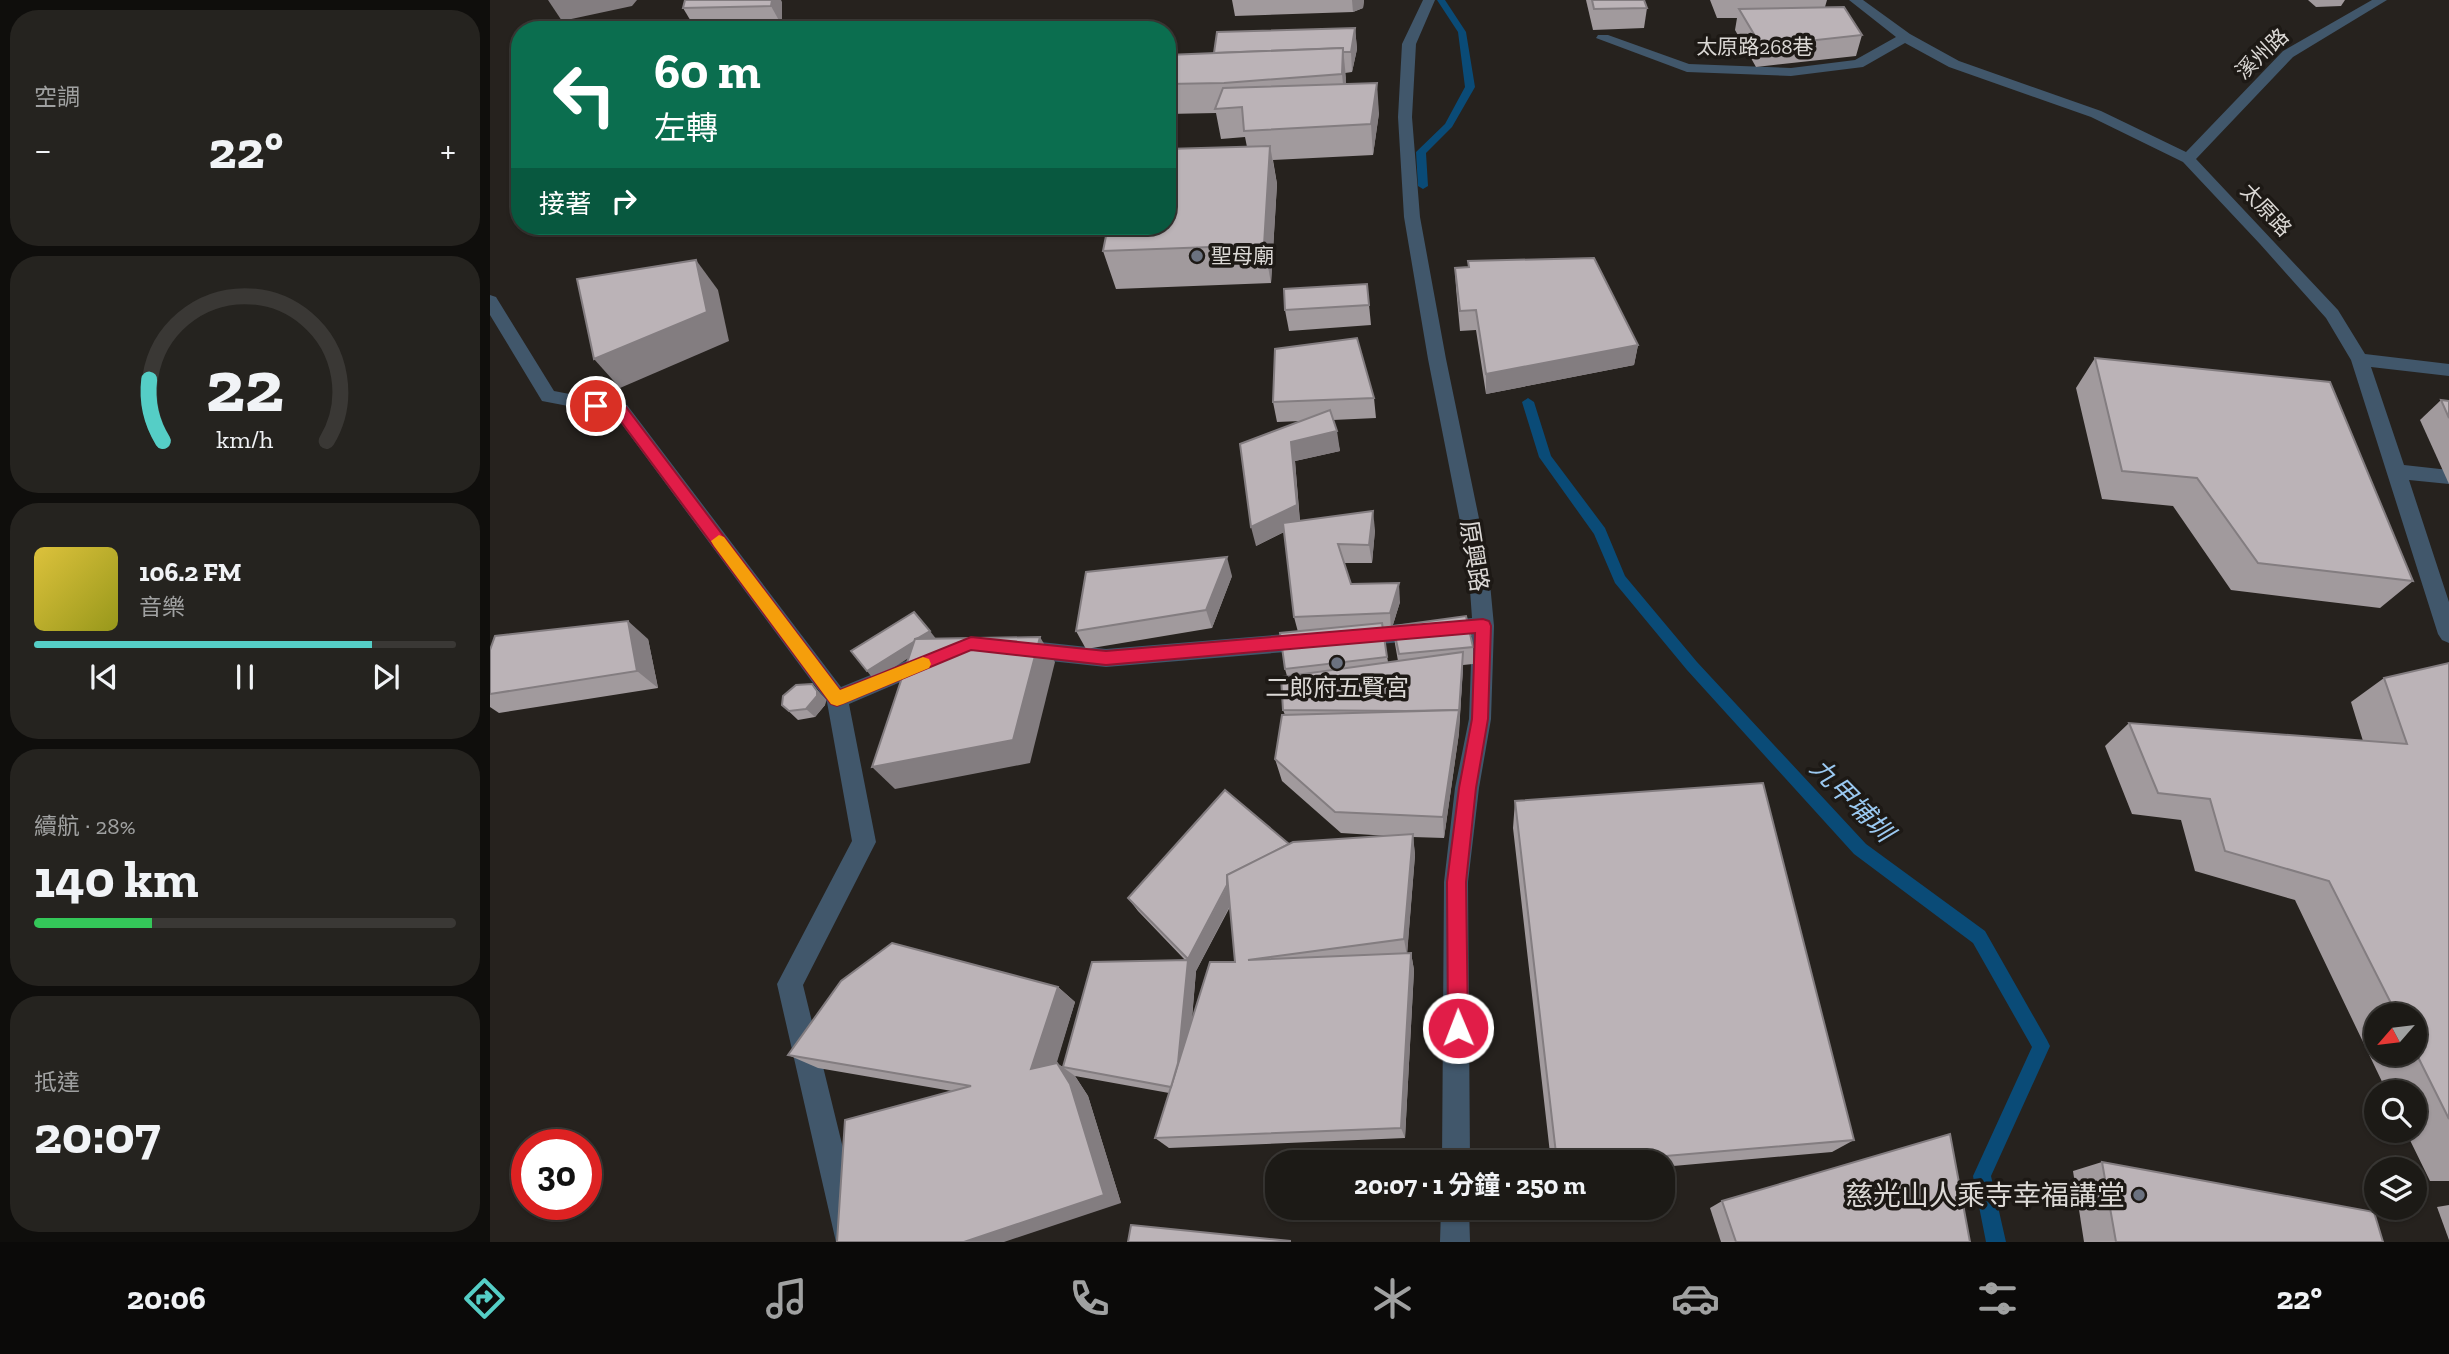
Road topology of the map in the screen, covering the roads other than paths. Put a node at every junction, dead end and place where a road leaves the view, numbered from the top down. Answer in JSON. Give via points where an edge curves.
{"nodes":[{"id":1,"x":1429,"y":0,"type":"edge"},
{"id":2,"x":1855,"y":0,"type":"edge"},
{"id":3,"x":2381,"y":0,"type":"edge"},
{"id":4,"x":1905,"y":37,"type":"junction"},
{"id":5,"x":1603,"y":38,"type":"dead end"},
{"id":6,"x":2188,"y":159,"type":"junction"},
{"id":7,"x":490,"y":301,"type":"edge"},
{"id":8,"x":2360,"y":360,"type":"junction"},
{"id":9,"x":2449,"y":370,"type":"edge"},
{"id":10,"x":2397,"y":472,"type":"junction"},
{"id":11,"x":2449,"y":477,"type":"edge"},
{"id":12,"x":1483,"y":626,"type":"junction"},
{"id":13,"x":2449,"y":634,"type":"edge"},
{"id":14,"x":998,"y":646,"type":"edge"},
{"id":15,"x":946,"y":654,"type":"edge"},
{"id":16,"x":837,"y":699,"type":"junction"},
{"id":17,"x":1456,"y":1150,"type":"edge"},
{"id":18,"x":1455,"y":1220,"type":"edge"},
{"id":19,"x":850,"y":1242,"type":"edge"},
{"id":20,"x":1455,"y":1242,"type":"edge"}],
"edges":[{"from":1,"to":12,"type":"street","name":"原興路","via":[[1409,44],[1405,117],[1412,217],[1478,562]]},
{"from":2,"to":4,"type":"street","name":"太原路"},
{"from":3,"to":6,"type":"street","name":"溪州路","via":[[2288,54]]},
{"from":4,"to":5,"type":"street","name":"太原路268巷","via":[[1858,64],[1791,72],[1688,68]]},
{"from":4,"to":6,"type":"street","name":"太原路","via":[[1954,64],[2096,114]]},
{"from":6,"to":8,"type":"street","name":"太原路","via":[[2332,314]]},
{"from":7,"to":16,"type":"street","via":[[548,396],[621,410]]},
{"from":8,"to":9,"type":"street"},
{"from":8,"to":10,"type":"street","name":"太原路"},
{"from":10,"to":11,"type":"street"},
{"from":10,"to":13,"type":"street","name":"太原路"},
{"from":12,"to":14,"type":"street","via":[[1106,658]]},
{"from":12,"to":17,"type":"street","name":"原興路","via":[[1480,719],[1456,882]]},
{"from":15,"to":16,"type":"street"},
{"from":16,"to":19,"type":"street","via":[[864,842],[790,984]]},
{"from":18,"to":20,"type":"street"}]}
